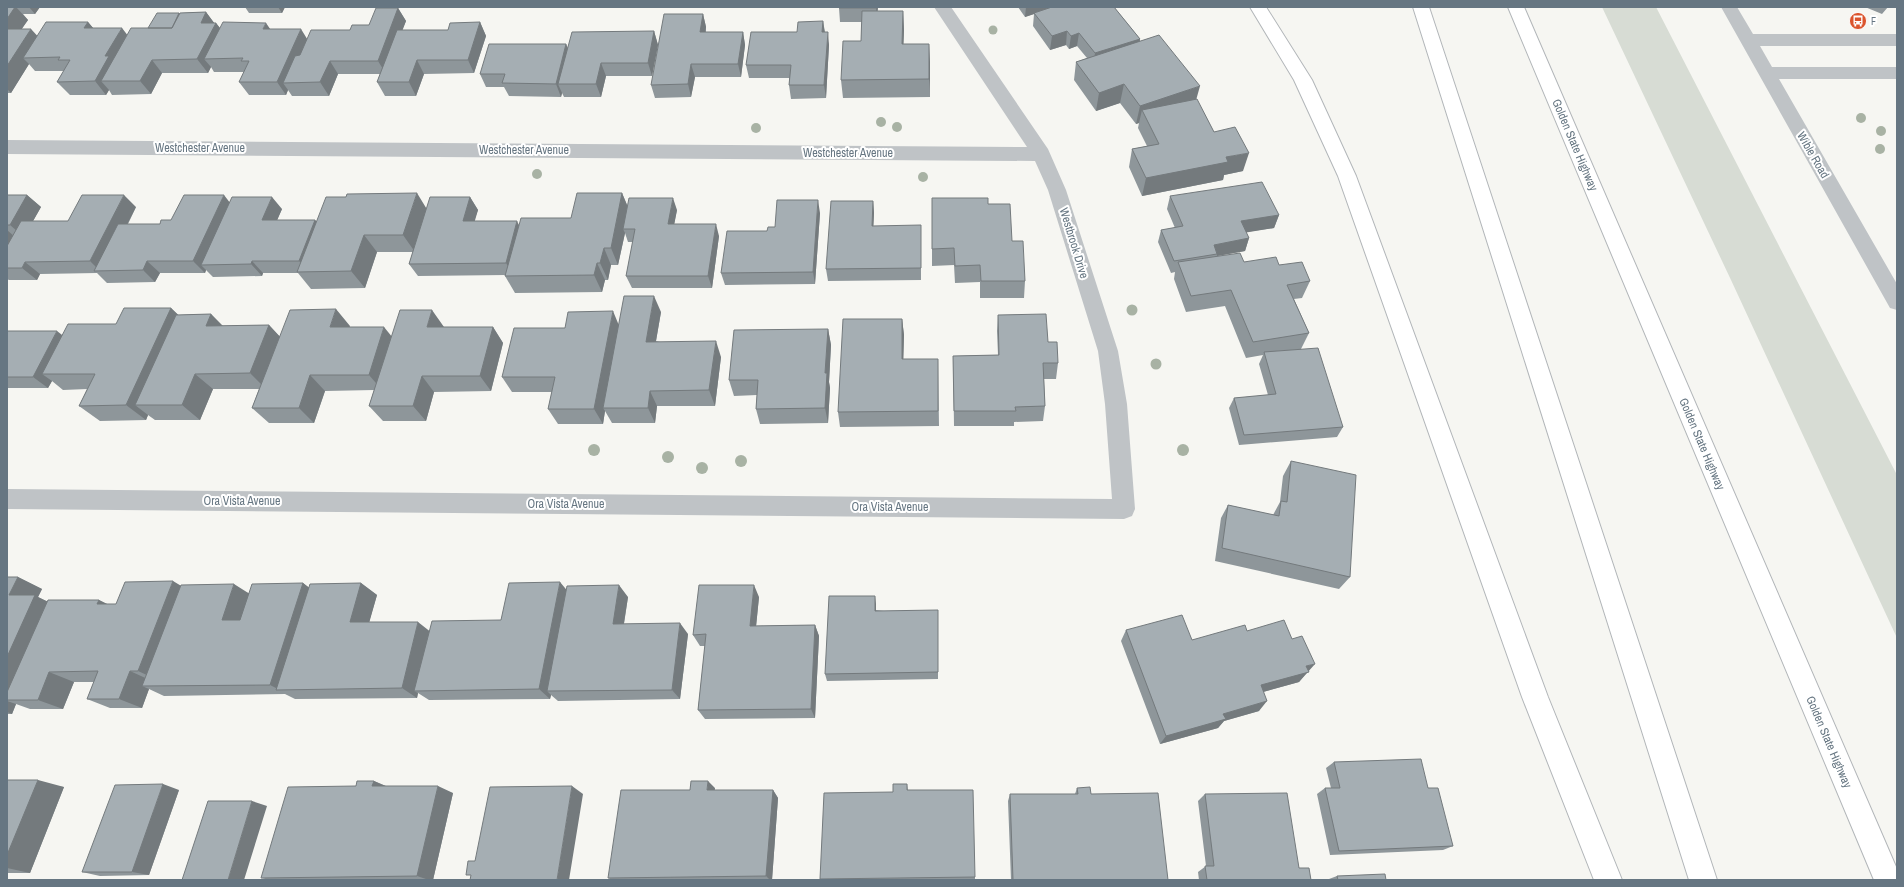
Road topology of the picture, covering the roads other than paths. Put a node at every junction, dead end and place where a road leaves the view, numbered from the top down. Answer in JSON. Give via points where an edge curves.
{"nodes":[{"id":1,"x":942,"y":7,"type":"edge"},
{"id":2,"x":1258,"y":7,"type":"edge"},
{"id":3,"x":1421,"y":7,"type":"edge"},
{"id":4,"x":1516,"y":7,"type":"edge"},
{"id":5,"x":1728,"y":7,"type":"edge"},
{"id":6,"x":1748,"y":40,"type":"junction"},
{"id":7,"x":1897,"y":40,"type":"edge"},
{"id":8,"x":1766,"y":73,"type":"junction"},
{"id":9,"x":1897,"y":73,"type":"edge"},
{"id":10,"x":7,"y":147,"type":"edge"},
{"id":11,"x":1041,"y":154,"type":"junction"},
{"id":12,"x":1897,"y":302,"type":"edge"},
{"id":13,"x":7,"y":499,"type":"edge"},
{"id":14,"x":1124,"y":509,"type":"joint"},
{"id":15,"x":1608,"y":880,"type":"edge"},
{"id":16,"x":1703,"y":880,"type":"edge"},
{"id":17,"x":1888,"y":880,"type":"edge"}],
"edges":[{"from":1,"to":11,"type":"street","name":"Westbrook Drive"},
{"from":2,"to":15,"type":"highway","via":[[1303,80],[1347,176],[1535,697]]},
{"from":3,"to":16,"type":"highway"},
{"from":4,"to":17,"type":"highway","name":"Golden State Highway"},
{"from":5,"to":6,"type":"street","name":"Wible Road"},
{"from":6,"to":7,"type":"street"},
{"from":6,"to":8,"type":"street","name":"Wible Road"},
{"from":8,"to":9,"type":"street"},
{"from":8,"to":12,"type":"street","name":"Wible Road"},
{"from":10,"to":11,"type":"street","name":"Westchester Avenue"},
{"from":11,"to":14,"type":"street","name":"Westbrook Drive","via":[[1057,190],[1108,351],[1116,404]]},
{"from":13,"to":14,"type":"street","name":"Ora Vista Avenue"}]}
